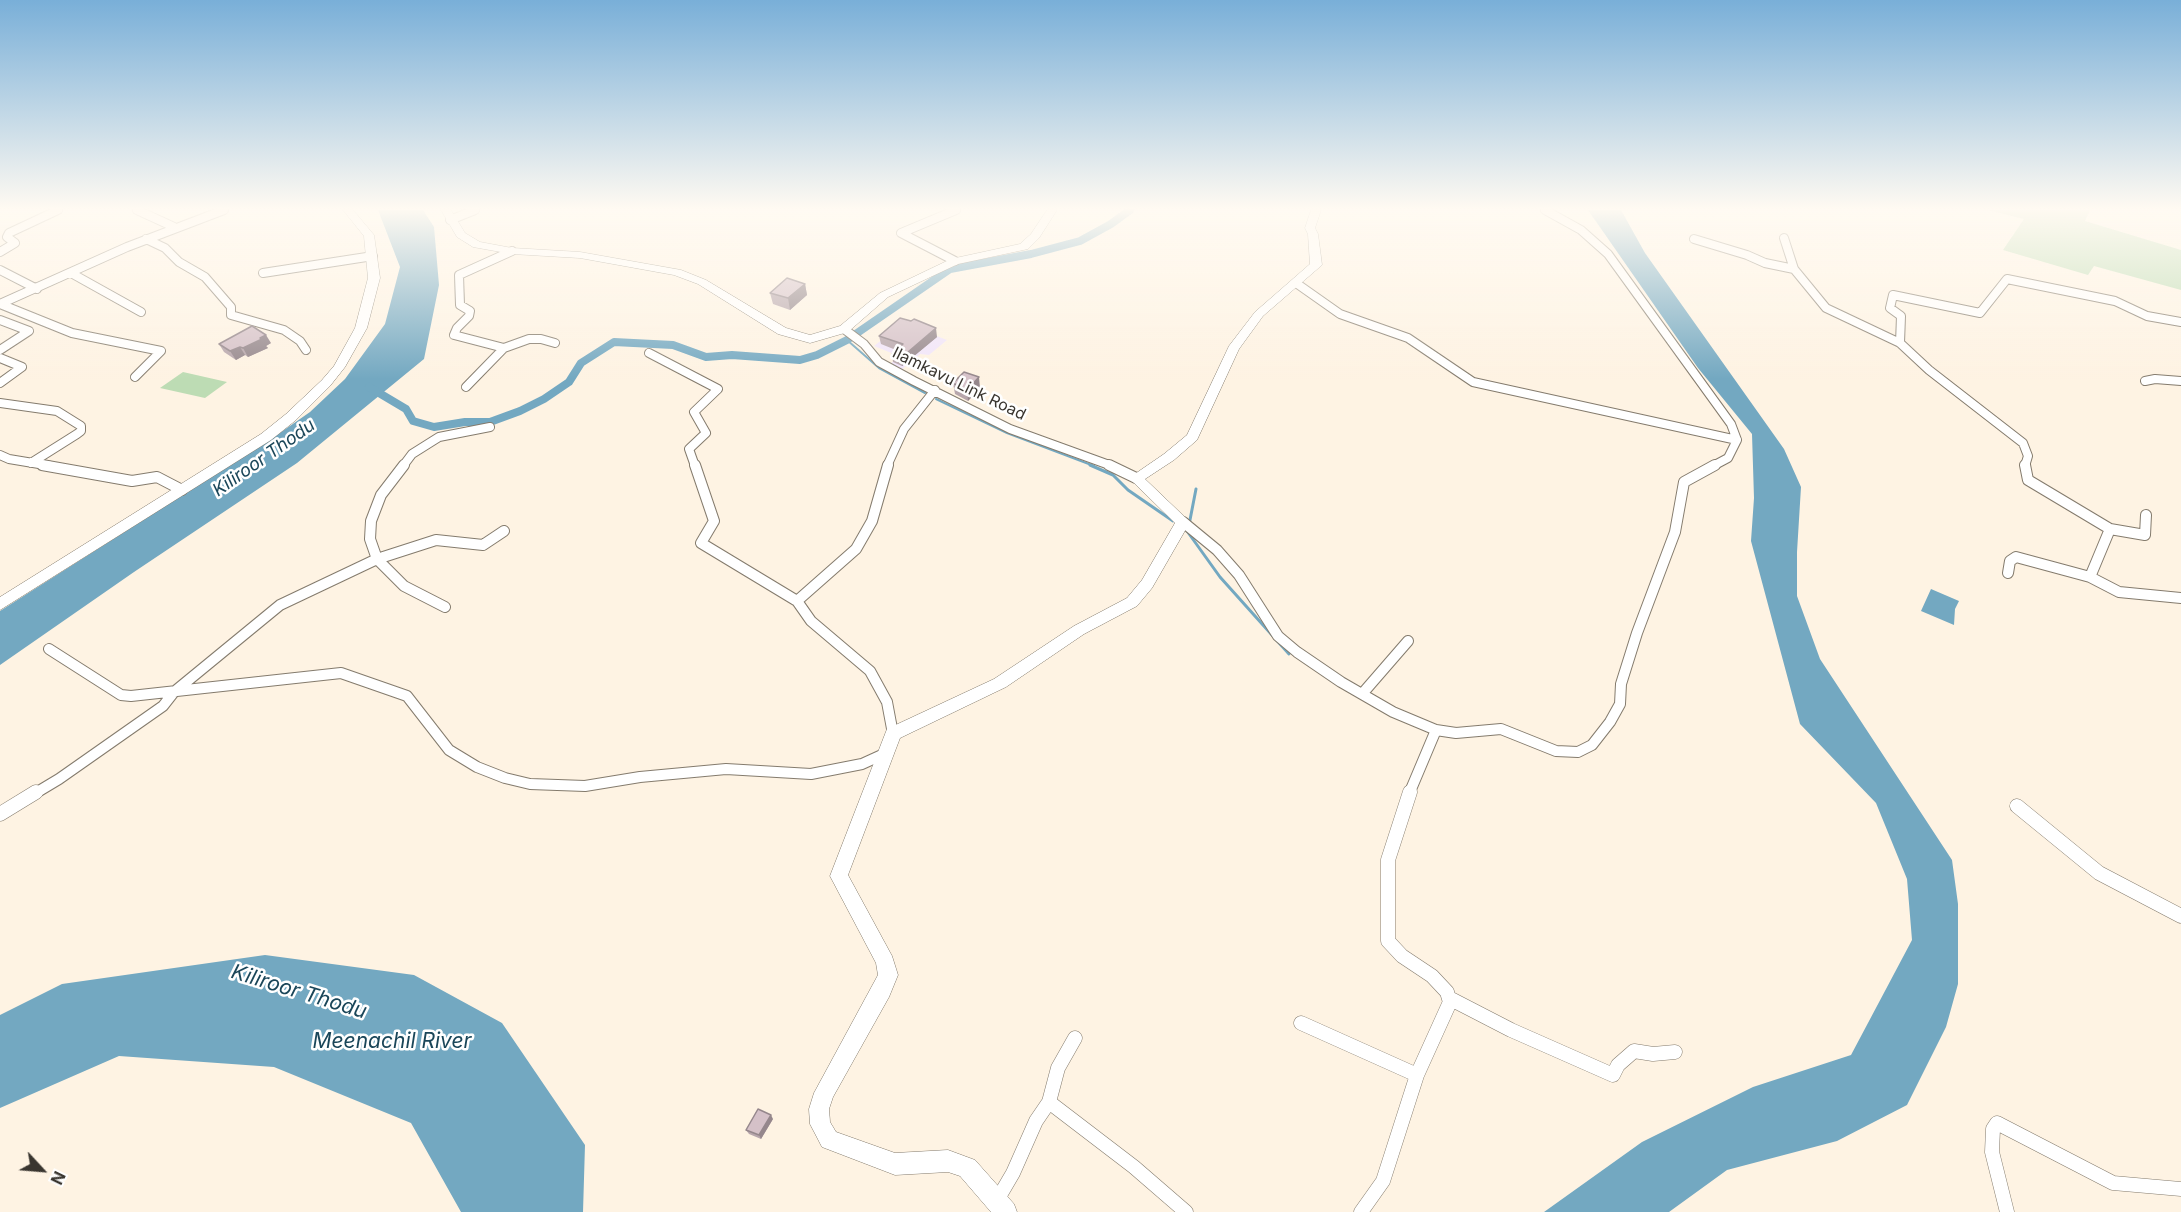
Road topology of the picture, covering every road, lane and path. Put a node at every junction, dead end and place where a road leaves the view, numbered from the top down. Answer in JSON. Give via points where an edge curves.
{"nodes":[{"id":1,"x":85,"y":267,"type":"edge"},
{"id":2,"x":187,"y":267,"type":"edge"},
{"id":3,"x":304,"y":267,"type":"edge"},
{"id":4,"x":373,"y":267,"type":"edge"},
{"id":5,"x":478,"y":267,"type":"edge"},
{"id":6,"x":646,"y":267,"type":"edge"},
{"id":7,"x":943,"y":267,"type":"edge"},
{"id":8,"x":1314,"y":267,"type":"edge"},
{"id":9,"x":1617,"y":267,"type":"edge"},
{"id":10,"x":1782,"y":267,"type":"edge"},
{"id":11,"x":1794,"y":269,"type":"joint"},
{"id":12,"x":0,"y":270,"type":"edge"},
{"id":13,"x":71,"y":273,"type":"junction"},
{"id":14,"x":262,"y":273,"type":"dead end"},
{"id":15,"x":1296,"y":283,"type":"junction"},
{"id":16,"x":37,"y":289,"type":"junction"},
{"id":17,"x":0,"y":304,"type":"edge"},
{"id":18,"x":141,"y":312,"type":"dead end"},
{"id":19,"x":0,"y":320,"type":"edge"},
{"id":20,"x":2181,"y":322,"type":"edge"},
{"id":21,"x":847,"y":331,"type":"junction"},
{"id":22,"x":555,"y":343,"type":"dead end"},
{"id":23,"x":1900,"y":343,"type":"junction"},
{"id":24,"x":504,"y":348,"type":"junction"},
{"id":25,"x":0,"y":350,"type":"edge"},
{"id":26,"x":306,"y":350,"type":"dead end"},
{"id":27,"x":649,"y":353,"type":"dead end"},
{"id":28,"x":0,"y":358,"type":"edge"},
{"id":29,"x":135,"y":377,"type":"dead end"},
{"id":30,"x":2145,"y":381,"type":"dead end"},
{"id":31,"x":2181,"y":381,"type":"edge"},
{"id":32,"x":0,"y":383,"type":"edge"},
{"id":33,"x":466,"y":387,"type":"dead end"},
{"id":34,"x":935,"y":390,"type":"junction"},
{"id":35,"x":0,"y":403,"type":"edge"},
{"id":36,"x":490,"y":427,"type":"dead end"},
{"id":37,"x":1737,"y":440,"type":"junction"},
{"id":38,"x":0,"y":455,"type":"edge"},
{"id":39,"x":32,"y":463,"type":"junction"},
{"id":40,"x":1136,"y":478,"type":"junction"},
{"id":41,"x":182,"y":490,"type":"junction"},
{"id":42,"x":2146,"y":515,"type":"dead end"},
{"id":43,"x":1184,"y":525,"type":"junction"},
{"id":44,"x":2110,"y":529,"type":"junction"},
{"id":45,"x":504,"y":531,"type":"dead end"},
{"id":46,"x":377,"y":559,"type":"junction"},
{"id":47,"x":2008,"y":573,"type":"dead end"},
{"id":48,"x":2090,"y":577,"type":"junction"},
{"id":49,"x":2181,"y":598,"type":"edge"},
{"id":50,"x":797,"y":601,"type":"junction"},
{"id":51,"x":0,"y":604,"type":"edge"},
{"id":52,"x":445,"y":607,"type":"dead end"},
{"id":53,"x":1408,"y":641,"type":"dead end"},
{"id":54,"x":49,"y":649,"type":"dead end"},
{"id":55,"x":174,"y":692,"type":"junction"},
{"id":56,"x":1362,"y":694,"type":"junction"},
{"id":57,"x":1436,"y":730,"type":"junction"},
{"id":58,"x":893,"y":734,"type":"junction"},
{"id":59,"x":884,"y":754,"type":"junction"},
{"id":60,"x":2017,"y":806,"type":"dead end"},
{"id":61,"x":0,"y":814,"type":"edge"},
{"id":62,"x":2181,"y":916,"type":"edge"},
{"id":63,"x":1449,"y":998,"type":"junction"},
{"id":64,"x":1301,"y":1023,"type":"dead end"},
{"id":65,"x":1075,"y":1038,"type":"dead end"},
{"id":66,"x":1675,"y":1052,"type":"dead end"},
{"id":67,"x":1418,"y":1075,"type":"junction"},
{"id":68,"x":1049,"y":1102,"type":"junction"},
{"id":69,"x":2181,"y":1189,"type":"edge"},
{"id":70,"x":1001,"y":1207,"type":"edge"},
{"id":71,"x":1186,"y":1212,"type":"edge"},
{"id":72,"x":1361,"y":1212,"type":"edge"},
{"id":73,"x":2007,"y":1212,"type":"edge"}],
"edges":[{"from":1,"to":13,"type":"street"},
{"from":2,"to":26,"type":"street","via":[[205,277],[231,307],[231,315],[284,330]]},
{"from":3,"to":14,"type":"street"},
{"from":4,"to":41,"type":"main road","via":[[361,328],[326,383],[266,437]]},
{"from":5,"to":24,"type":"street","via":[[459,275],[460,305],[470,312],[454,335]]},
{"from":6,"to":21,"type":"main road","via":[[677,272],[702,282],[793,335],[817,338]]},
{"from":7,"to":21,"type":"main road","via":[[884,295]]},
{"from":8,"to":15,"type":"main road"},
{"from":9,"to":37,"type":"street","via":[[1731,424]]},
{"from":10,"to":11,"type":"street"},
{"from":11,"to":23,"type":"street","via":[[1826,308]]},
{"from":12,"to":16,"type":"street"},
{"from":13,"to":16,"type":"street"},
{"from":13,"to":18,"type":"street"},
{"from":15,"to":37,"type":"street","via":[[1340,314],[1408,338],[1473,382]]},
{"from":15,"to":40,"type":"main road","via":[[1260,314],[1233,349],[1192,436]]},
{"from":16,"to":17,"type":"street"},
{"from":17,"to":29,"type":"street","via":[[72,333],[161,351]]},
{"from":19,"to":25,"type":"street","via":[[29,331]]},
{"from":20,"to":23,"type":"street","via":[[2148,316],[2115,301],[2007,279],[1980,313],[1893,295],[1890,308],[1901,316]]},
{"from":21,"to":34,"type":"street","name":"Ilamkavu Link Road","via":[[879,362]]},
{"from":22,"to":24,"type":"street","via":[[529,339]]},
{"from":23,"to":44,"type":"street","via":[[2023,443],[2028,456],[2024,468],[2028,480]]},
{"from":24,"to":33,"type":"street"},
{"from":27,"to":50,"type":"street","via":[[718,389],[694,412],[706,433],[689,449],[714,521],[701,543]]},
{"from":28,"to":32,"type":"street","via":[[22,367]]},
{"from":30,"to":31,"type":"street"},
{"from":34,"to":40,"type":"street","name":"Ilamkavu Link Road","via":[[1010,429],[1097,459]]},
{"from":34,"to":50,"type":"street","via":[[904,429],[890,461],[873,521],[856,549]]},
{"from":35,"to":39,"type":"street","via":[[57,411],[81,426],[81,431]]},
{"from":36,"to":46,"type":"street","via":[[439,437],[412,454],[381,495],[371,521],[370,539]]},
{"from":37,"to":57,"type":"street","via":[[1728,458],[1683,482],[1674,532],[1636,633],[1621,684],[1620,704],[1592,744],[1578,752],[1556,751],[1501,729],[1456,733]]},
{"from":38,"to":39,"type":"street"},
{"from":39,"to":41,"type":"street","via":[[132,481],[157,477]]},
{"from":40,"to":43,"type":"main road"},
{"from":41,"to":51,"type":"main road"},
{"from":42,"to":44,"type":"street","via":[[2145,535]]},
{"from":43,"to":56,"type":"street","via":[[1217,550],[1239,575],[1278,636]]},
{"from":43,"to":58,"type":"main road","via":[[1132,602],[1079,630],[1000,683]]},
{"from":44,"to":48,"type":"street"},
{"from":45,"to":46,"type":"street","via":[[483,545],[436,540]]},
{"from":46,"to":52,"type":"street","via":[[404,586]]},
{"from":46,"to":55,"type":"street","via":[[280,605]]},
{"from":47,"to":48,"type":"street","via":[[2010,561],[2016,557]]},
{"from":48,"to":49,"type":"street","via":[[2119,592]]},
{"from":50,"to":58,"type":"street","via":[[811,621],[870,671],[887,702]]},
{"from":53,"to":56,"type":"street"},
{"from":54,"to":55,"type":"street","via":[[121,694]]},
{"from":55,"to":59,"type":"street","via":[[341,673],[407,696],[449,750],[477,767],[530,784],[566,787],[726,769],[811,774],[862,764]]},
{"from":55,"to":61,"type":"street","via":[[163,706],[111,743]]},
{"from":56,"to":57,"type":"street"},
{"from":57,"to":63,"type":"street","via":[[1404,807],[1388,860],[1388,941],[1402,956],[1432,976]]},
{"from":58,"to":59,"type":"main road"},
{"from":59,"to":70,"type":"main road","via":[[839,876],[885,962],[888,975],[824,1093],[819,1108],[820,1124],[829,1140],[895,1164],[948,1161],[967,1168]]},
{"from":60,"to":62,"type":"street","via":[[2099,873]]},
{"from":63,"to":66,"type":"street","via":[[1613,1076],[1618,1065],[1634,1051]]},
{"from":63,"to":67,"type":"street"},
{"from":64,"to":67,"type":"street"},
{"from":65,"to":68,"type":"street","via":[[1058,1068]]},
{"from":67,"to":72,"type":"street","via":[[1383,1181]]},
{"from":68,"to":70,"type":"street","via":[[1036,1121]]},
{"from":68,"to":71,"type":"street"},
{"from":69,"to":73,"type":"street","via":[[2113,1183],[1996,1123],[1992,1152]]}]}
